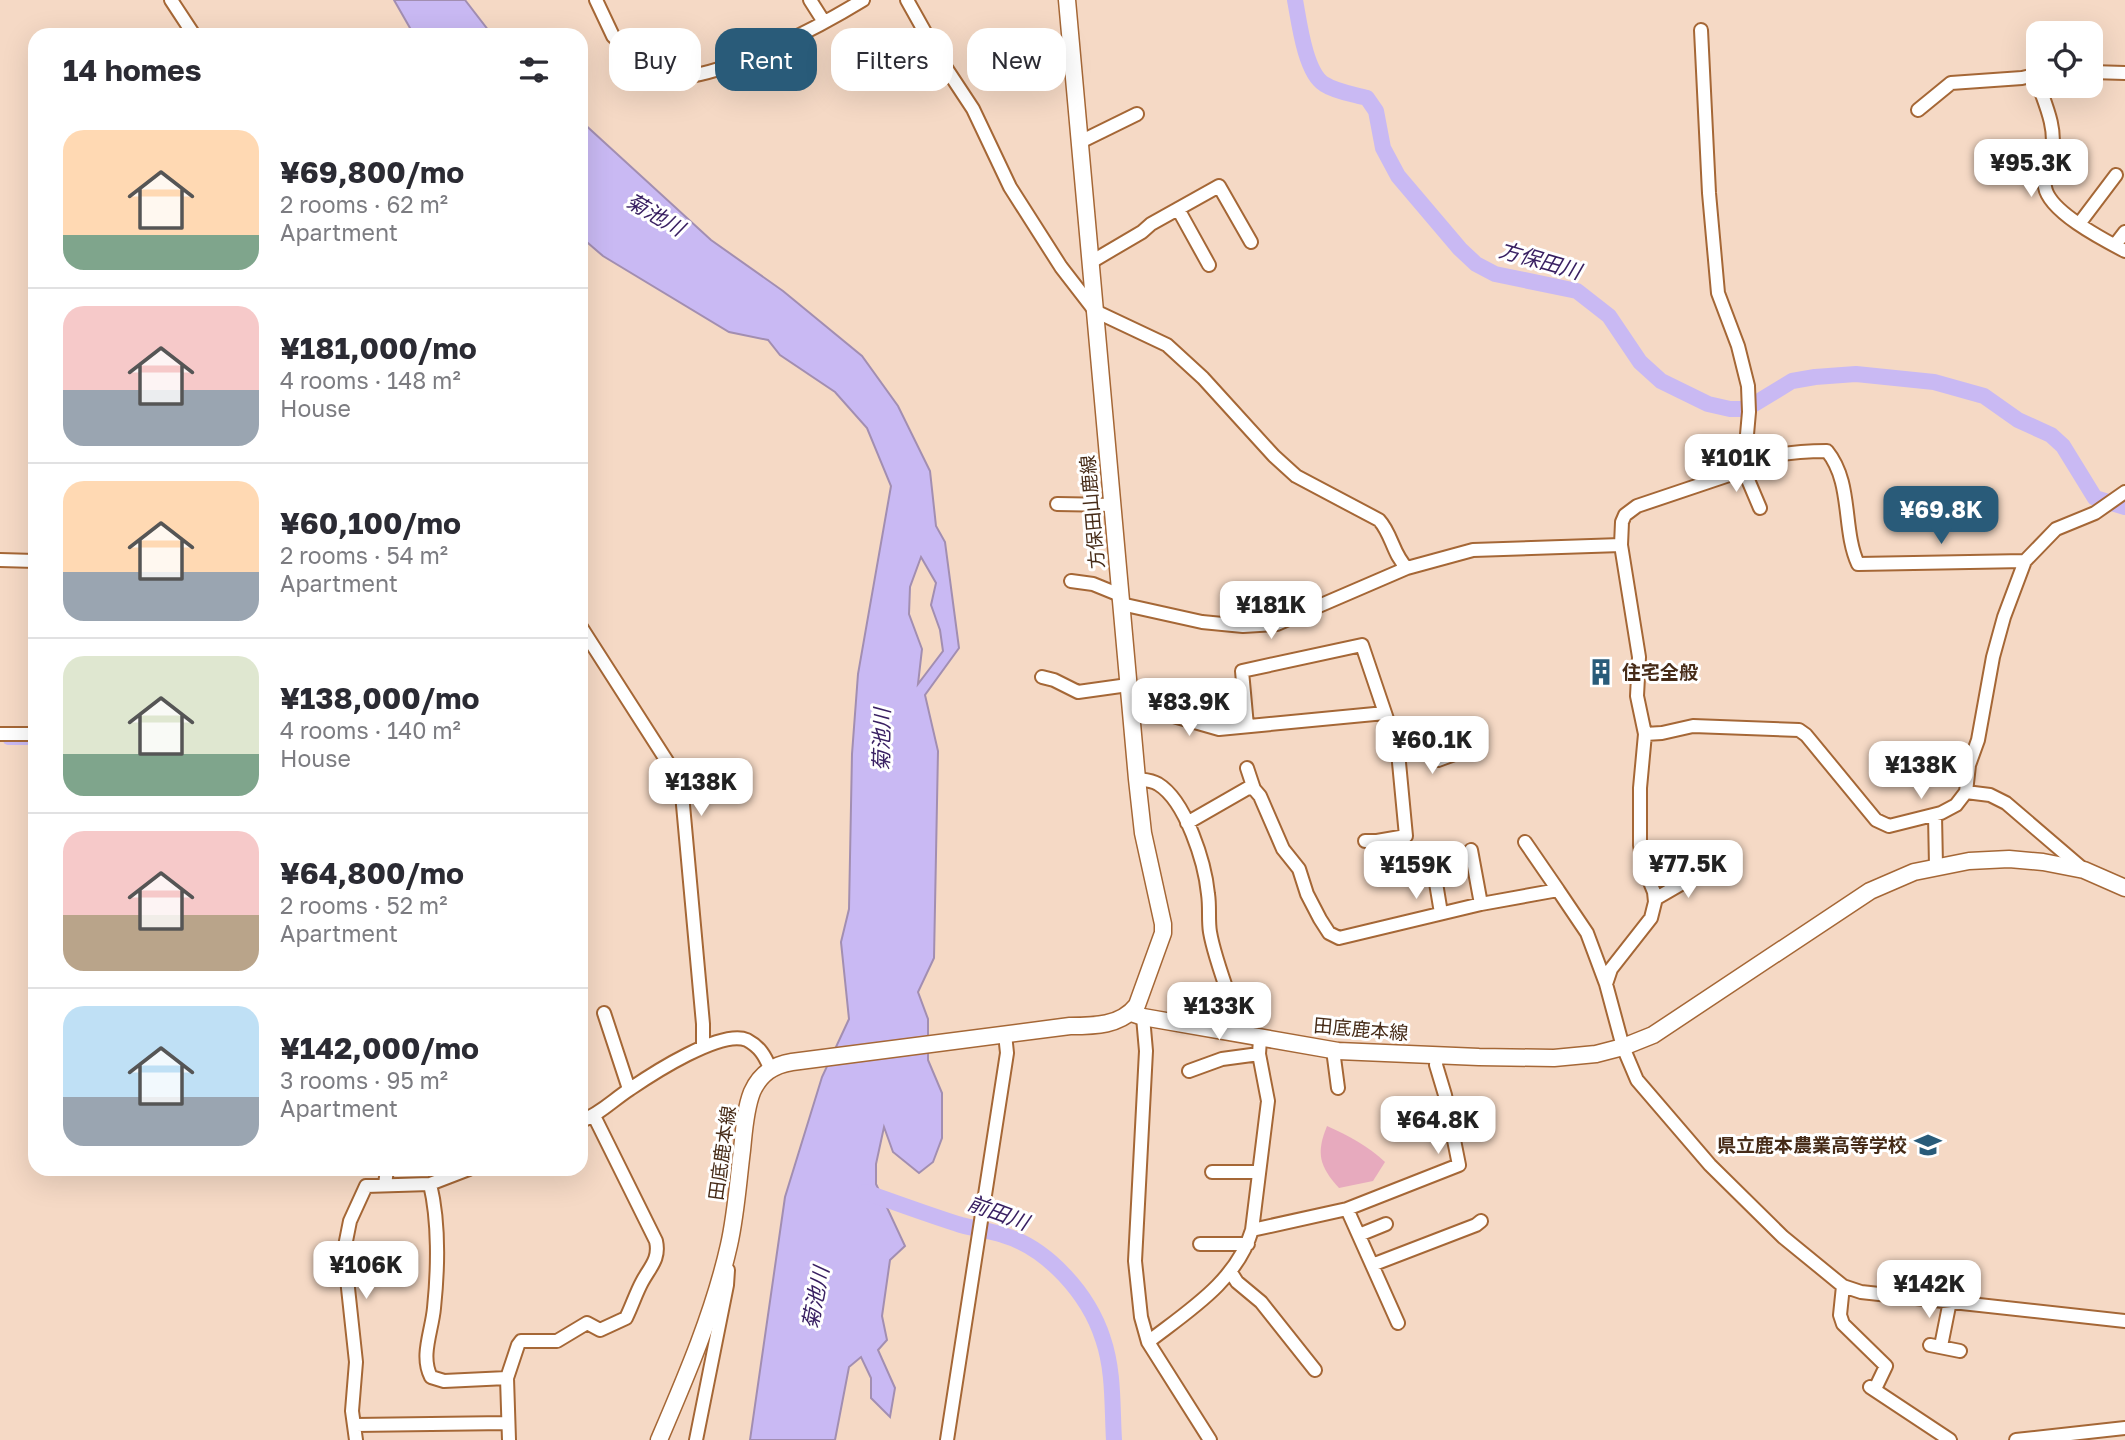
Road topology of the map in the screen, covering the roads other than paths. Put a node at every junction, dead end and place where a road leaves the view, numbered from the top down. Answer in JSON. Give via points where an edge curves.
{"nodes":[{"id":1,"x":171,"y":0,"type":"edge"},
{"id":2,"x":596,"y":0,"type":"edge"},
{"id":3,"x":810,"y":0,"type":"edge"},
{"id":4,"x":863,"y":0,"type":"edge"},
{"id":5,"x":908,"y":0,"type":"edge"},
{"id":6,"x":1067,"y":0,"type":"edge"},
{"id":7,"x":824,"y":22,"type":"junction"},
{"id":8,"x":189,"y":28,"type":"edge"},
{"id":9,"x":1701,"y":30,"type":"dead end"},
{"id":10,"x":2103,"y":72,"type":"edge"},
{"id":11,"x":2125,"y":73,"type":"edge"},
{"id":12,"x":2026,"y":78,"type":"edge"},
{"id":13,"x":2043,"y":98,"type":"edge"},
{"id":14,"x":1918,"y":110,"type":"dead end"},
{"id":15,"x":1137,"y":114,"type":"dead end"},
{"id":16,"x":1080,"y":142,"type":"junction"},
{"id":17,"x":2116,"y":175,"type":"dead end"},
{"id":18,"x":1178,"y":209,"type":"junction"},
{"id":19,"x":2079,"y":224,"type":"junction"},
{"id":20,"x":2125,"y":232,"type":"edge"},
{"id":21,"x":1251,"y":242,"type":"dead end"},
{"id":22,"x":2120,"y":248,"type":"edge"},
{"id":23,"x":1091,"y":262,"type":"junction"},
{"id":24,"x":1209,"y":265,"type":"dead end"},
{"id":25,"x":1095,"y":311,"type":"junction"},
{"id":26,"x":1745,"y":466,"type":"junction"},
{"id":27,"x":2125,"y":492,"type":"edge"},
{"id":28,"x":1058,"y":504,"type":"dead end"},
{"id":29,"x":1112,"y":505,"type":"junction"},
{"id":30,"x":1760,"y":508,"type":"dead end"},
{"id":31,"x":1621,"y":545,"type":"junction"},
{"id":32,"x":0,"y":560,"type":"edge"},
{"id":33,"x":28,"y":561,"type":"edge"},
{"id":34,"x":2025,"y":561,"type":"junction"},
{"id":35,"x":1407,"y":568,"type":"junction"},
{"id":36,"x":1071,"y":581,"type":"dead end"},
{"id":37,"x":1121,"y":599,"type":"junction"},
{"id":38,"x":588,"y":638,"type":"edge"},
{"id":39,"x":1042,"y":677,"type":"dead end"},
{"id":40,"x":1128,"y":685,"type":"junction"},
{"id":41,"x":1130,"y":709,"type":"junction"},
{"id":42,"x":1385,"y":713,"type":"junction"},
{"id":43,"x":1247,"y":726,"type":"junction"},
{"id":44,"x":0,"y":734,"type":"edge"},
{"id":45,"x":28,"y":734,"type":"edge"},
{"id":46,"x":1645,"y":734,"type":"junction"},
{"id":47,"x":1397,"y":750,"type":"junction"},
{"id":48,"x":1460,"y":752,"type":"dead end"},
{"id":49,"x":1247,"y":768,"type":"dead end"},
{"id":50,"x":1137,"y":779,"type":"junction"},
{"id":51,"x":1254,"y":789,"type":"junction"},
{"id":52,"x":1966,"y":792,"type":"junction"},
{"id":53,"x":1934,"y":815,"type":"junction"},
{"id":54,"x":1187,"y":823,"type":"junction"},
{"id":55,"x":1365,"y":841,"type":"dead end"},
{"id":56,"x":1525,"y":842,"type":"dead end"},
{"id":57,"x":1471,"y":850,"type":"dead end"},
{"id":58,"x":1936,"y":866,"type":"junction"},
{"id":59,"x":1705,"y":870,"type":"dead end"},
{"id":60,"x":2084,"y":870,"type":"junction"},
{"id":61,"x":1435,"y":877,"type":"dead end"},
{"id":62,"x":2125,"y":888,"type":"edge"},
{"id":63,"x":1558,"y":890,"type":"junction"},
{"id":64,"x":1655,"y":899,"type":"junction"},
{"id":65,"x":1481,"y":904,"type":"junction"},
{"id":66,"x":1441,"y":913,"type":"junction"},
{"id":67,"x":1606,"y":984,"type":"junction"},
{"id":68,"x":604,"y":1013,"type":"dead end"},
{"id":69,"x":1137,"y":1015,"type":"junction"},
{"id":70,"x":1005,"y":1034,"type":"junction"},
{"id":71,"x":1242,"y":1035,"type":"junction"},
{"id":72,"x":1260,"y":1046,"type":"junction"},
{"id":73,"x":703,"y":1047,"type":"junction"},
{"id":74,"x":1623,"y":1048,"type":"junction"},
{"id":75,"x":1333,"y":1050,"type":"junction"},
{"id":76,"x":1437,"y":1055,"type":"junction"},
{"id":77,"x":770,"y":1068,"type":"junction"},
{"id":78,"x":1189,"y":1071,"type":"dead end"},
{"id":79,"x":1338,"y":1088,"type":"dead end"},
{"id":80,"x":629,"y":1089,"type":"junction"},
{"id":81,"x":594,"y":1116,"type":"junction"},
{"id":82,"x":588,"y":1118,"type":"edge"},
{"id":83,"x":1212,"y":1172,"type":"dead end"},
{"id":84,"x":1259,"y":1172,"type":"junction"},
{"id":85,"x":386,"y":1176,"type":"edge"},
{"id":86,"x":451,"y":1176,"type":"edge"},
{"id":87,"x":430,"y":1184,"type":"junction"},
{"id":88,"x":385,"y":1185,"type":"junction"},
{"id":89,"x":1347,"y":1209,"type":"junction"},
{"id":90,"x":1481,"y":1221,"type":"dead end"},
{"id":91,"x":1386,"y":1224,"type":"dead end"},
{"id":92,"x":1252,"y":1230,"type":"junction"},
{"id":93,"x":1359,"y":1235,"type":"junction"},
{"id":94,"x":1200,"y":1244,"type":"dead end"},
{"id":95,"x":1248,"y":1244,"type":"junction"},
{"id":96,"x":729,"y":1245,"type":"junction"},
{"id":97,"x":1372,"y":1265,"type":"junction"},
{"id":98,"x":1230,"y":1271,"type":"junction"},
{"id":99,"x":1843,"y":1286,"type":"junction"},
{"id":100,"x":1950,"y":1301,"type":"junction"},
{"id":101,"x":2125,"y":1321,"type":"edge"},
{"id":102,"x":1398,"y":1323,"type":"dead end"},
{"id":103,"x":1149,"y":1342,"type":"junction"},
{"id":104,"x":1960,"y":1351,"type":"dead end"},
{"id":105,"x":1315,"y":1370,"type":"dead end"},
{"id":106,"x":507,"y":1378,"type":"junction"},
{"id":107,"x":1199,"y":1422,"type":"junction"},
{"id":108,"x":507,"y":1423,"type":"junction"},
{"id":109,"x":355,"y":1425,"type":"junction"},
{"id":110,"x":2125,"y":1429,"type":"edge"},
{"id":111,"x":356,"y":1440,"type":"edge"},
{"id":112,"x":509,"y":1440,"type":"edge"},
{"id":113,"x":659,"y":1440,"type":"edge"},
{"id":114,"x":696,"y":1440,"type":"edge"},
{"id":115,"x":947,"y":1440,"type":"edge"},
{"id":116,"x":1200,"y":1440,"type":"edge"},
{"id":117,"x":1210,"y":1440,"type":"edge"},
{"id":118,"x":1950,"y":1440,"type":"edge"},
{"id":119,"x":2016,"y":1440,"type":"edge"}],
"edges":[{"from":1,"to":8,"type":"street"},
{"from":2,"to":7,"type":"street","via":[[613,36],[655,78],[684,77],[722,67]]},
{"from":3,"to":7,"type":"street"},
{"from":4,"to":7,"type":"street"},
{"from":5,"to":25,"type":"street","via":[[974,108],[1010,187]]},
{"from":6,"to":16,"type":"main road","name":"方保田山鹿線"},
{"from":9,"to":26,"type":"street","via":[[1718,293],[1748,386]]},
{"from":10,"to":11,"type":"street"},
{"from":12,"to":14,"type":"street","via":[[1951,83]]},
{"from":13,"to":19,"type":"street","via":[[2053,134],[2046,191]]},
{"from":15,"to":16,"type":"street"},
{"from":16,"to":23,"type":"main road","name":"方保田山鹿線"},
{"from":17,"to":19,"type":"street"},
{"from":18,"to":21,"type":"street","via":[[1219,186]]},
{"from":18,"to":23,"type":"street"},
{"from":18,"to":24,"type":"street"},
{"from":19,"to":22,"type":"street"},
{"from":20,"to":22,"type":"street"},
{"from":23,"to":25,"type":"main road","name":"方保田山鹿線"},
{"from":25,"to":29,"type":"main road","name":"方保田山鹿線"},
{"from":25,"to":35,"type":"street","via":[[1167,345],[1296,476],[1379,520],[1399,562]]},
{"from":26,"to":30,"type":"street"},
{"from":26,"to":31,"type":"street","via":[[1629,511],[1622,522]]},
{"from":26,"to":34,"type":"street","via":[[1774,456],[1827,451],[1839,475],[1858,564]]},
{"from":27,"to":34,"type":"street","via":[[2095,513],[2056,529]]},
{"from":28,"to":29,"type":"street"},
{"from":29,"to":37,"type":"main road","name":"方保田山鹿線"},
{"from":31,"to":35,"type":"street","via":[[1474,550]]},
{"from":31,"to":46,"type":"street","via":[[1639,657],[1637,696]]},
{"from":32,"to":33,"type":"street"},
{"from":34,"to":52,"type":"street","via":[[1993,657]]},
{"from":35,"to":37,"type":"street","via":[[1278,624],[1202,622]]},
{"from":36,"to":37,"type":"street","via":[[1093,584]]},
{"from":37,"to":40,"type":"main road","name":"方保田山鹿線"},
{"from":38,"to":73,"type":"street","via":[[681,783]]},
{"from":39,"to":40,"type":"street","via":[[1078,692]]},
{"from":40,"to":41,"type":"main road","name":"方保田山鹿線"},
{"from":41,"to":43,"type":"street","via":[[1156,711],[1219,729]]},
{"from":41,"to":50,"type":"main road","name":"方保田山鹿線"},
{"from":42,"to":43,"type":"street"},
{"from":42,"to":43,"type":"street","via":[[1362,645],[1242,671]]},
{"from":42,"to":47,"type":"street"},
{"from":44,"to":45,"type":"street"},
{"from":46,"to":53,"type":"street","via":[[1693,726],[1799,730],[1876,820],[1889,826]]},
{"from":46,"to":64,"type":"street","via":[[1640,845]]},
{"from":47,"to":48,"type":"street","via":[[1418,744],[1438,760]]},
{"from":47,"to":55,"type":"street","via":[[1406,836]]},
{"from":49,"to":51,"type":"street"},
{"from":50,"to":54,"type":"street","via":[[1159,785]]},
{"from":50,"to":69,"type":"main road","name":"方保田山鹿線","via":[[1163,933]]},
{"from":51,"to":54,"type":"street","via":[[1248,788]]},
{"from":51,"to":66,"type":"street","via":[[1329,933],[1339,938]]},
{"from":52,"to":53,"type":"street","via":[[1956,805]]},
{"from":52,"to":60,"type":"street","via":[[2006,803]]},
{"from":53,"to":58,"type":"street"},
{"from":54,"to":71,"type":"street","via":[[1205,871],[1210,932]]},
{"from":56,"to":63,"type":"street"},
{"from":57,"to":65,"type":"street"},
{"from":58,"to":60,"type":"main road","name":"田底鹿本線","via":[[2000,859]]},
{"from":58,"to":74,"type":"main road","name":"田底鹿本線","via":[[1870,891],[1672,1023]]},
{"from":59,"to":64,"type":"street"},
{"from":60,"to":62,"type":"main road","name":"田底鹿本線"},
{"from":61,"to":66,"type":"street"},
{"from":63,"to":65,"type":"street"},
{"from":63,"to":67,"type":"street","via":[[1587,933]]},
{"from":64,"to":67,"type":"street","via":[[1651,918],[1611,969]]},
{"from":65,"to":66,"type":"street"},
{"from":67,"to":74,"type":"street"},
{"from":68,"to":80,"type":"street"},
{"from":69,"to":70,"type":"main road","via":[[1107,1024]]},
{"from":69,"to":71,"type":"main road","name":"田底鹿本線"},
{"from":69,"to":103,"type":"street","via":[[1146,1051],[1135,1261],[1141,1317]]},
{"from":70,"to":77,"type":"main road"},
{"from":70,"to":115,"type":"street","via":[[1007,1053]]},
{"from":71,"to":72,"type":"main road","name":"田底鹿本線"},
{"from":72,"to":75,"type":"main road","name":"田底鹿本線"},
{"from":72,"to":78,"type":"street"},
{"from":72,"to":84,"type":"street","via":[[1268,1101]]},
{"from":73,"to":77,"type":"street","via":[[730,1038],[745,1039],[763,1051]]},
{"from":73,"to":80,"type":"street"},
{"from":74,"to":76,"type":"main road","name":"田底鹿本線","via":[[1554,1058]]},
{"from":74,"to":99,"type":"street","via":[[1637,1080],[1710,1165],[1783,1237]]},
{"from":75,"to":76,"type":"main road","name":"田底鹿本線"},
{"from":75,"to":79,"type":"street"},
{"from":76,"to":89,"type":"street","via":[[1459,1166]]},
{"from":77,"to":96,"type":"main road","name":"田底鹿本線","via":[[748,1105]]},
{"from":80,"to":81,"type":"street"},
{"from":81,"to":82,"type":"street"},
{"from":81,"to":106,"type":"street","via":[[658,1251],[626,1318],[600,1330],[587,1323],[557,1341],[521,1341]]},
{"from":83,"to":84,"type":"street"},
{"from":84,"to":92,"type":"street"},
{"from":85,"to":88,"type":"street"},
{"from":86,"to":87,"type":"street"},
{"from":87,"to":88,"type":"street"},
{"from":87,"to":106,"type":"street","via":[[436,1257],[425,1365],[431,1377],[444,1381]]},
{"from":88,"to":109,"type":"street","via":[[366,1186],[350,1221],[344,1251],[356,1362]]},
{"from":89,"to":92,"type":"street"},
{"from":89,"to":93,"type":"street"},
{"from":90,"to":97,"type":"street"},
{"from":91,"to":93,"type":"street"},
{"from":92,"to":95,"type":"street"},
{"from":93,"to":97,"type":"street"},
{"from":94,"to":95,"type":"street"},
{"from":95,"to":98,"type":"street"},
{"from":96,"to":113,"type":"main road","name":"田底鹿本線","via":[[687,1376]]},
{"from":96,"to":114,"type":"street","via":[[727,1285]]},
{"from":97,"to":102,"type":"street"},
{"from":98,"to":103,"type":"street","via":[[1189,1313]]},
{"from":98,"to":105,"type":"street"},
{"from":99,"to":100,"type":"street"},
{"from":99,"to":118,"type":"street","via":[[1843,1324],[1886,1366],[1873,1388]]},
{"from":100,"to":101,"type":"street"},
{"from":100,"to":104,"type":"street","via":[[1935,1345]]},
{"from":103,"to":107,"type":"street"},
{"from":106,"to":108,"type":"street"},
{"from":107,"to":116,"type":"street"},
{"from":107,"to":117,"type":"street"},
{"from":108,"to":109,"type":"street"},
{"from":108,"to":112,"type":"street"},
{"from":109,"to":111,"type":"street"},
{"from":110,"to":119,"type":"street"}]}
